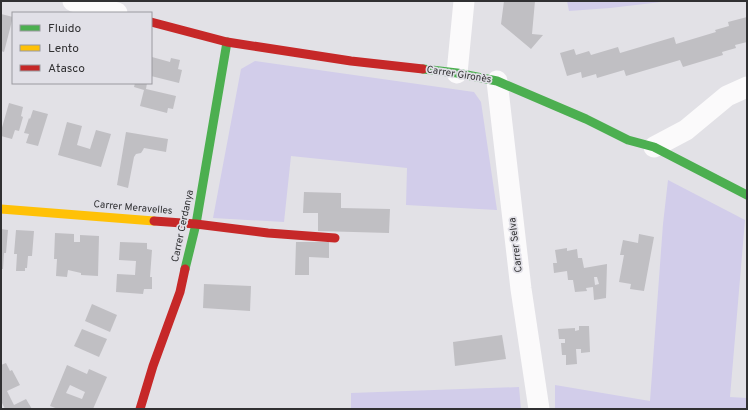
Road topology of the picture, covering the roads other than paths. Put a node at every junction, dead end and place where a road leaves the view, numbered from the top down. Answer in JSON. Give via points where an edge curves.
{"nodes":[{"id":1,"x":73,"y":1,"type":"edge"},
{"id":2,"x":464,"y":1,"type":"edge"},
{"id":3,"x":113,"y":12,"type":"edge"},
{"id":4,"x":152,"y":22,"type":"edge"},
{"id":5,"x":226,"y":42,"type":"junction"},
{"id":6,"x":457,"y":73,"type":"junction"},
{"id":7,"x":497,"y":81,"type":"junction"},
{"id":8,"x":747,"y":87,"type":"edge"},
{"id":9,"x":654,"y":147,"type":"junction"},
{"id":10,"x":747,"y":195,"type":"edge"},
{"id":11,"x":1,"y":209,"type":"edge"},
{"id":12,"x":196,"y":224,"type":"junction"},
{"id":13,"x":335,"y":238,"type":"dead end"},
{"id":14,"x":140,"y":409,"type":"edge"},
{"id":15,"x":539,"y":409,"type":"edge"}],
"edges":[{"from":1,"to":3,"type":"street"},
{"from":2,"to":6,"type":"street"},
{"from":4,"to":5,"type":"street","name":"Carrer Gironès"},
{"from":5,"to":6,"type":"street","name":"Carrer Gironès","via":[[351,61]]},
{"from":5,"to":12,"type":"street","name":"Carrer Cerdanya"},
{"from":6,"to":7,"type":"street","name":"Carrer Gironès"},
{"from":7,"to":9,"type":"street","name":"Carrer Gironès","via":[[628,140]]},
{"from":7,"to":15,"type":"street","name":"Carrer Selva","via":[[521,290]]},
{"from":8,"to":9,"type":"street","via":[[727,96],[686,130]]},
{"from":9,"to":10,"type":"street","name":"Carrer Gironès"},
{"from":11,"to":12,"type":"street","name":"Carrer Meravelles"},
{"from":12,"to":13,"type":"street","name":"Carrer Meravelles"},
{"from":12,"to":14,"type":"street","name":"Carrer Cerdanya","via":[[180,292]]}]}
